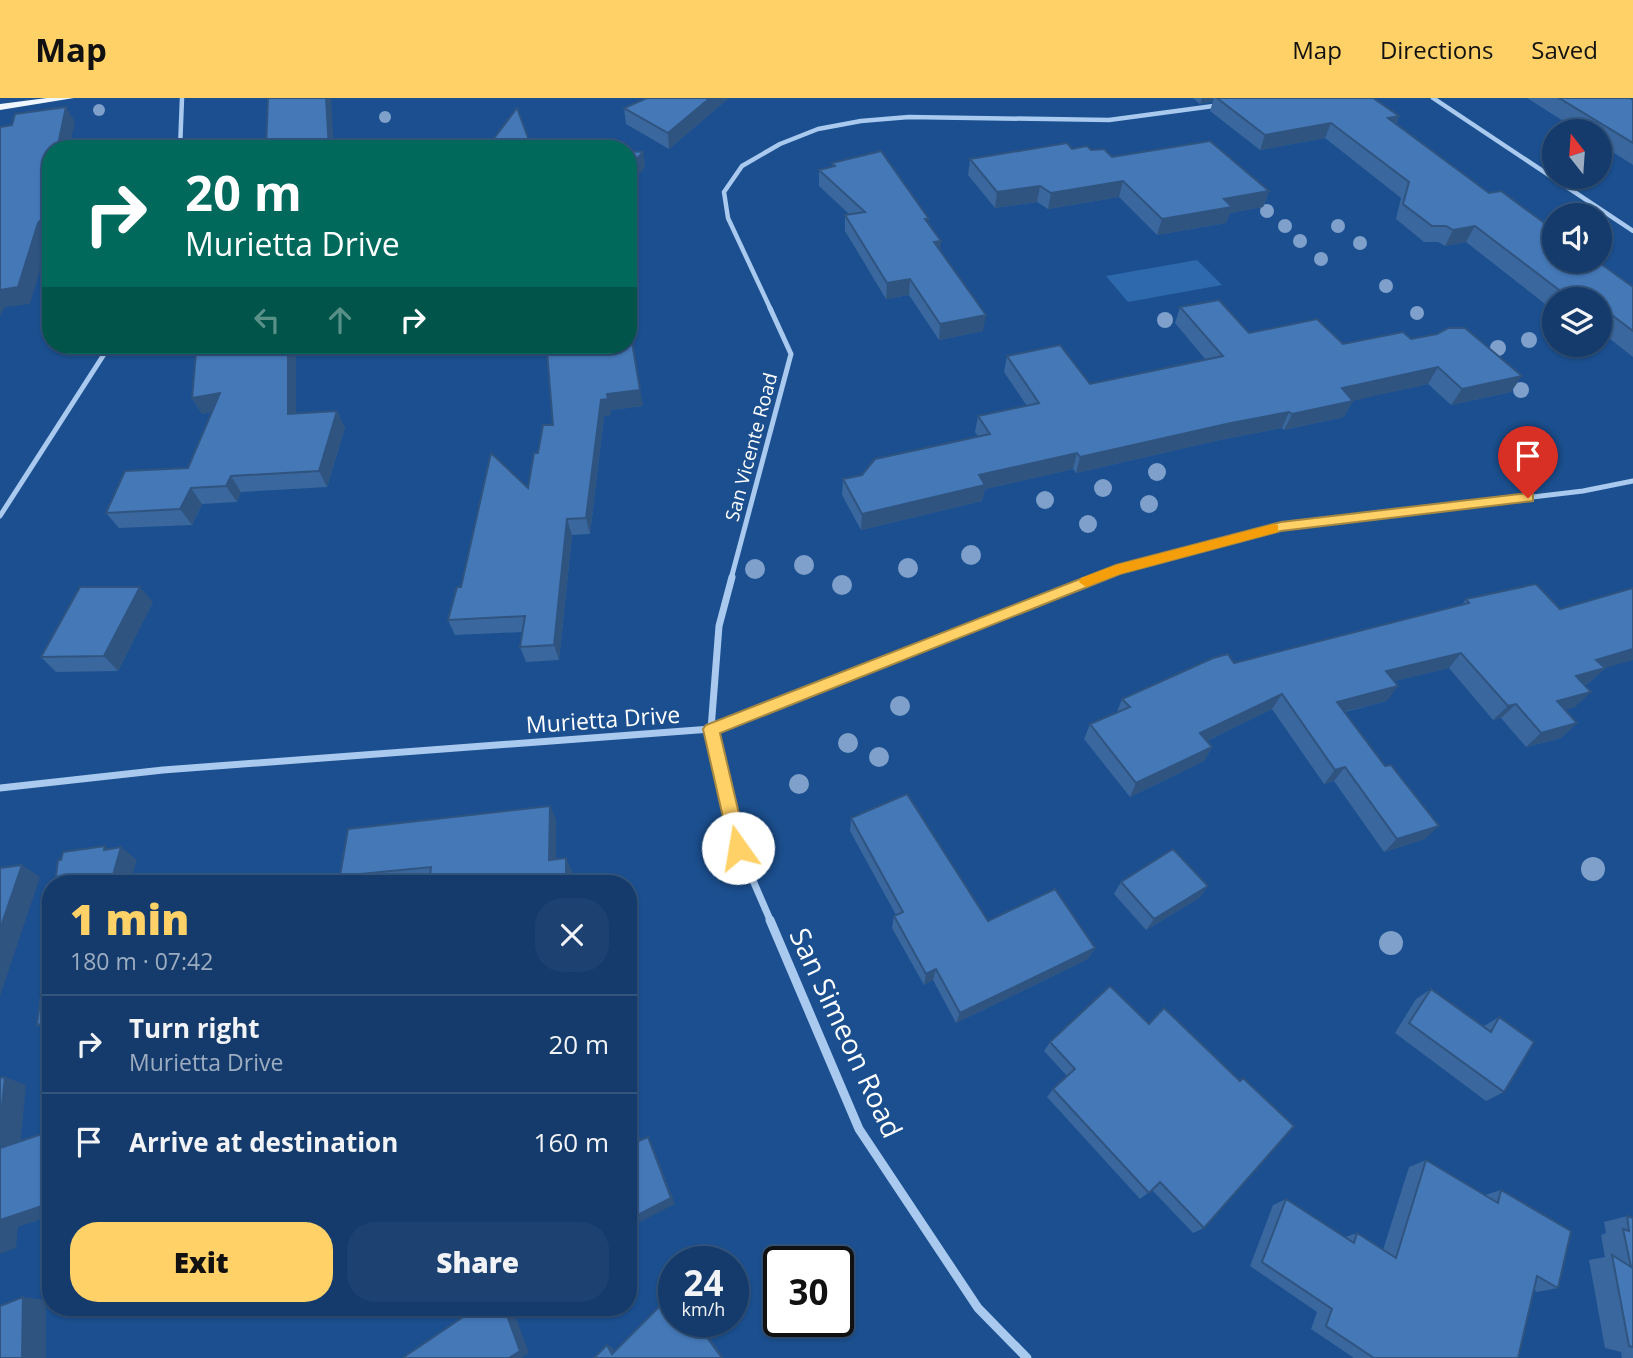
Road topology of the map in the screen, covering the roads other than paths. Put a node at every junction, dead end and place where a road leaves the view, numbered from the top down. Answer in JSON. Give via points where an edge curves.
{"nodes":[{"id":1,"x":69,"y":98,"type":"edge"},
{"id":2,"x":182,"y":98,"type":"edge"},
{"id":3,"x":1433,"y":98,"type":"edge"},
{"id":4,"x":1231,"y":103,"type":"edge"},
{"id":5,"x":0,"y":107,"type":"edge"},
{"id":6,"x":180,"y":140,"type":"edge"},
{"id":7,"x":1633,"y":231,"type":"edge"},
{"id":8,"x":104,"y":354,"type":"edge"},
{"id":9,"x":1633,"y":481,"type":"edge"},
{"id":10,"x":0,"y":516,"type":"edge"},
{"id":11,"x":711,"y":729,"type":"junction"},
{"id":12,"x":0,"y":788,"type":"edge"},
{"id":13,"x":1027,"y":1358,"type":"edge"}],
"edges":[{"from":1,"to":5,"type":"main road"},
{"from":2,"to":6,"type":"street"},
{"from":3,"to":7,"type":"street"},
{"from":4,"to":11,"type":"street","name":"San Vicente Road","via":[[1108,121],[909,117],[861,121],[818,129],[742,166],[724,192],[728,218],[790,354],[719,626]]},
{"from":8,"to":10,"type":"street"},
{"from":9,"to":11,"type":"street","name":"Murietta Drive","via":[[1281,527],[1116,570]]},
{"from":11,"to":12,"type":"street","name":"Murietta Drive","via":[[163,770]]},
{"from":11,"to":13,"type":"street","name":"San Simeon Road","via":[[738,848],[859,1129],[978,1308]]}]}
